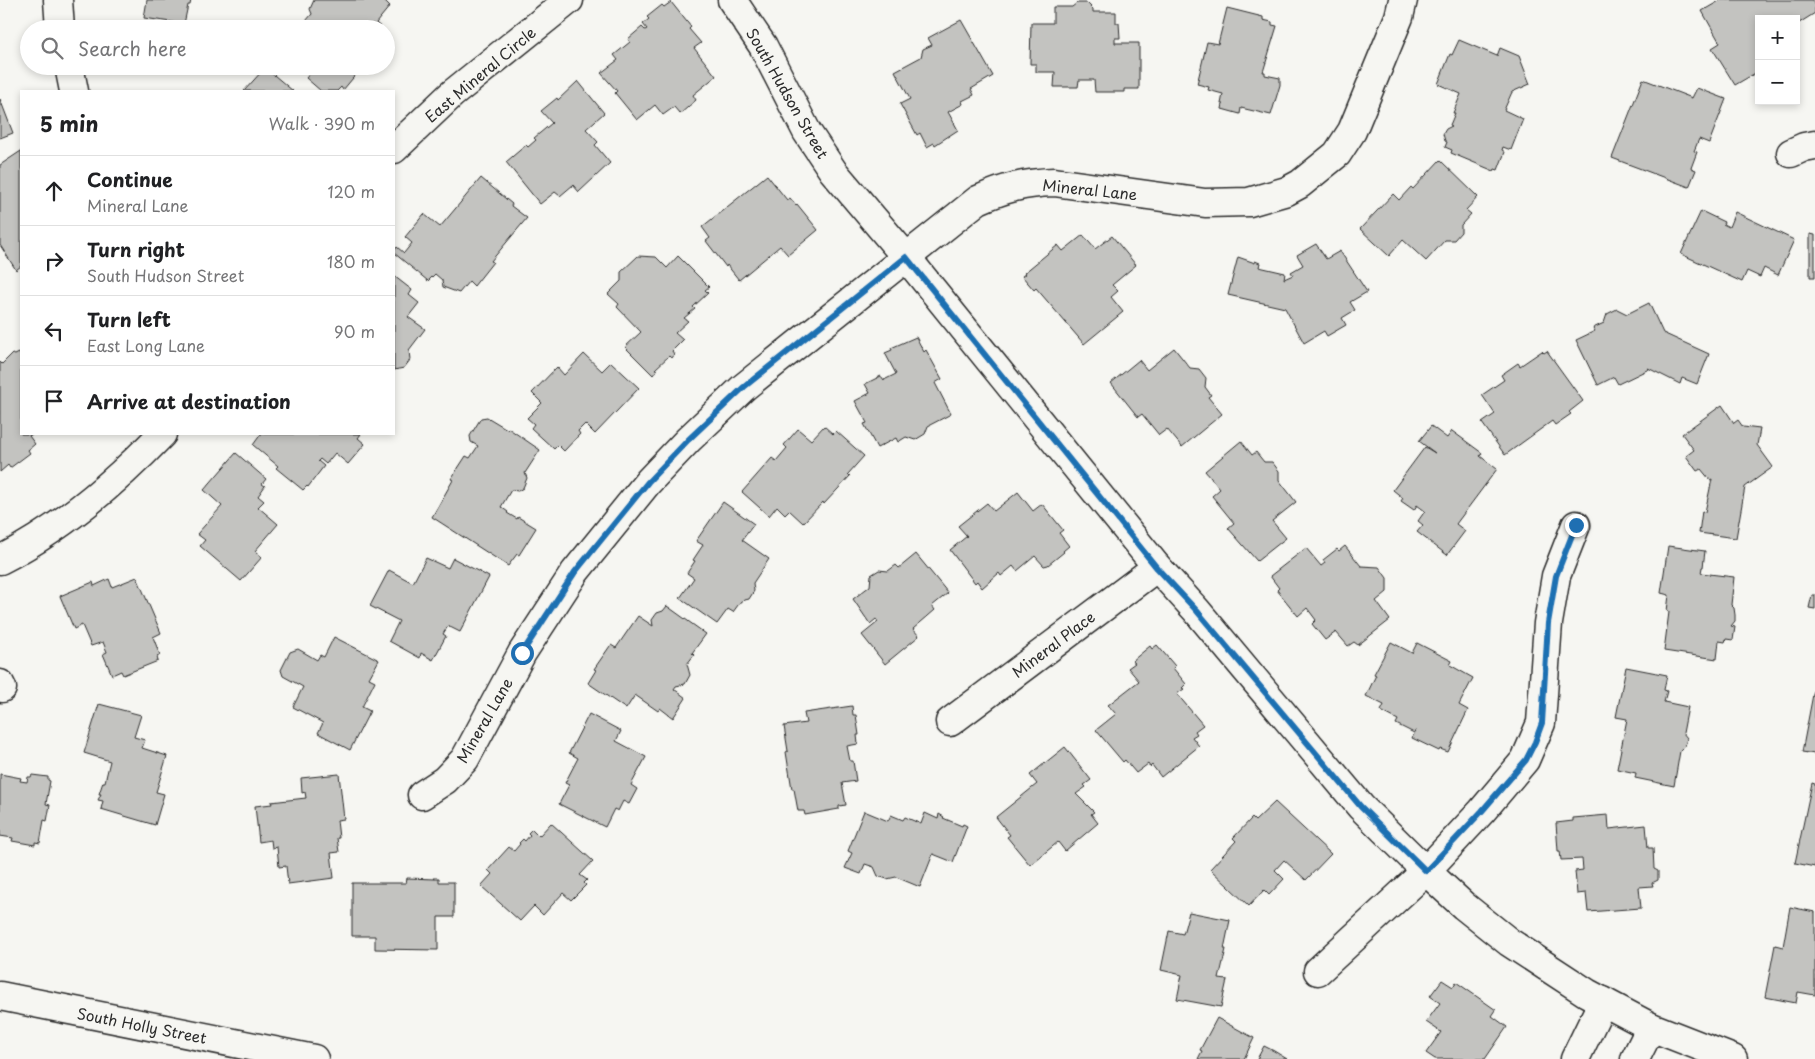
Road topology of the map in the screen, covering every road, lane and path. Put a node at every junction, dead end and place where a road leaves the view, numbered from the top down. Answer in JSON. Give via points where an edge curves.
{"nodes":[{"id":1,"x":58,"y":0,"type":"edge"},
{"id":2,"x":569,"y":0,"type":"edge"},
{"id":3,"x":732,"y":0,"type":"edge"},
{"id":4,"x":1403,"y":0,"type":"edge"},
{"id":5,"x":59,"y":20,"type":"edge"},
{"id":6,"x":71,"y":75,"type":"edge"},
{"id":7,"x":74,"y":90,"type":"edge"},
{"id":8,"x":395,"y":148,"type":"edge"},
{"id":9,"x":906,"y":257,"type":"junction"},
{"id":10,"x":161,"y":435,"type":"edge"},
{"id":11,"x":1576,"y":525,"type":"dead end"},
{"id":12,"x":0,"y":560,"type":"edge"},
{"id":13,"x":1157,"y":568,"type":"junction"},
{"id":14,"x":950,"y":722,"type":"dead end"},
{"id":15,"x":422,"y":795,"type":"dead end"},
{"id":16,"x":1426,"y":871,"type":"junction"},
{"id":17,"x":1318,"y":971,"type":"dead end"},
{"id":18,"x":0,"y":996,"type":"edge"},
{"id":19,"x":1603,"y":1001,"type":"junction"},
{"id":20,"x":1651,"y":1027,"type":"junction"},
{"id":21,"x":314,"y":1059,"type":"edge"},
{"id":22,"x":1575,"y":1059,"type":"edge"},
{"id":23,"x":1635,"y":1059,"type":"edge"},
{"id":24,"x":1733,"y":1059,"type":"edge"}],
"edges":[{"from":1,"to":5,"type":"street"},
{"from":2,"to":8,"type":"street","name":"East Mineral Circle","via":[[452,94]]},
{"from":3,"to":9,"type":"street","name":"South Hudson Street","via":[[763,46],[807,132],[833,171]]},
{"from":4,"to":9,"type":"street","name":"Mineral Lane","via":[[1352,131],[1337,154],[1287,191],[1249,202],[1205,203],[1054,182],[1029,183],[1002,189],[978,200]]},
{"from":6,"to":7,"type":"street"},
{"from":9,"to":13,"type":"street","name":"South Hudson Street"},
{"from":9,"to":15,"type":"street","name":"Mineral Lane","via":[[744,387],[648,482],[575,572],[522,653],[465,759],[445,780]]},
{"from":10,"to":12,"type":"street","via":[[135,462],[62,523]]},
{"from":11,"to":16,"type":"street","via":[[1556,576],[1548,623],[1542,723],[1535,742],[1526,760]]},
{"from":13,"to":14,"type":"street","name":"Mineral Place"},
{"from":13,"to":16,"type":"street","name":"South Hudson Street","via":[[1204,618],[1361,807]]},
{"from":16,"to":17,"type":"street"},
{"from":16,"to":19,"type":"street","name":"South Hudson Street","via":[[1509,942]]},
{"from":18,"to":21,"type":"street","name":"South Holly Street"},
{"from":19,"to":20,"type":"street","name":"South Hudson Street"},
{"from":19,"to":22,"type":"street"},
{"from":20,"to":23,"type":"street"},
{"from":20,"to":24,"type":"street","name":"South Hudson Street"}]}
